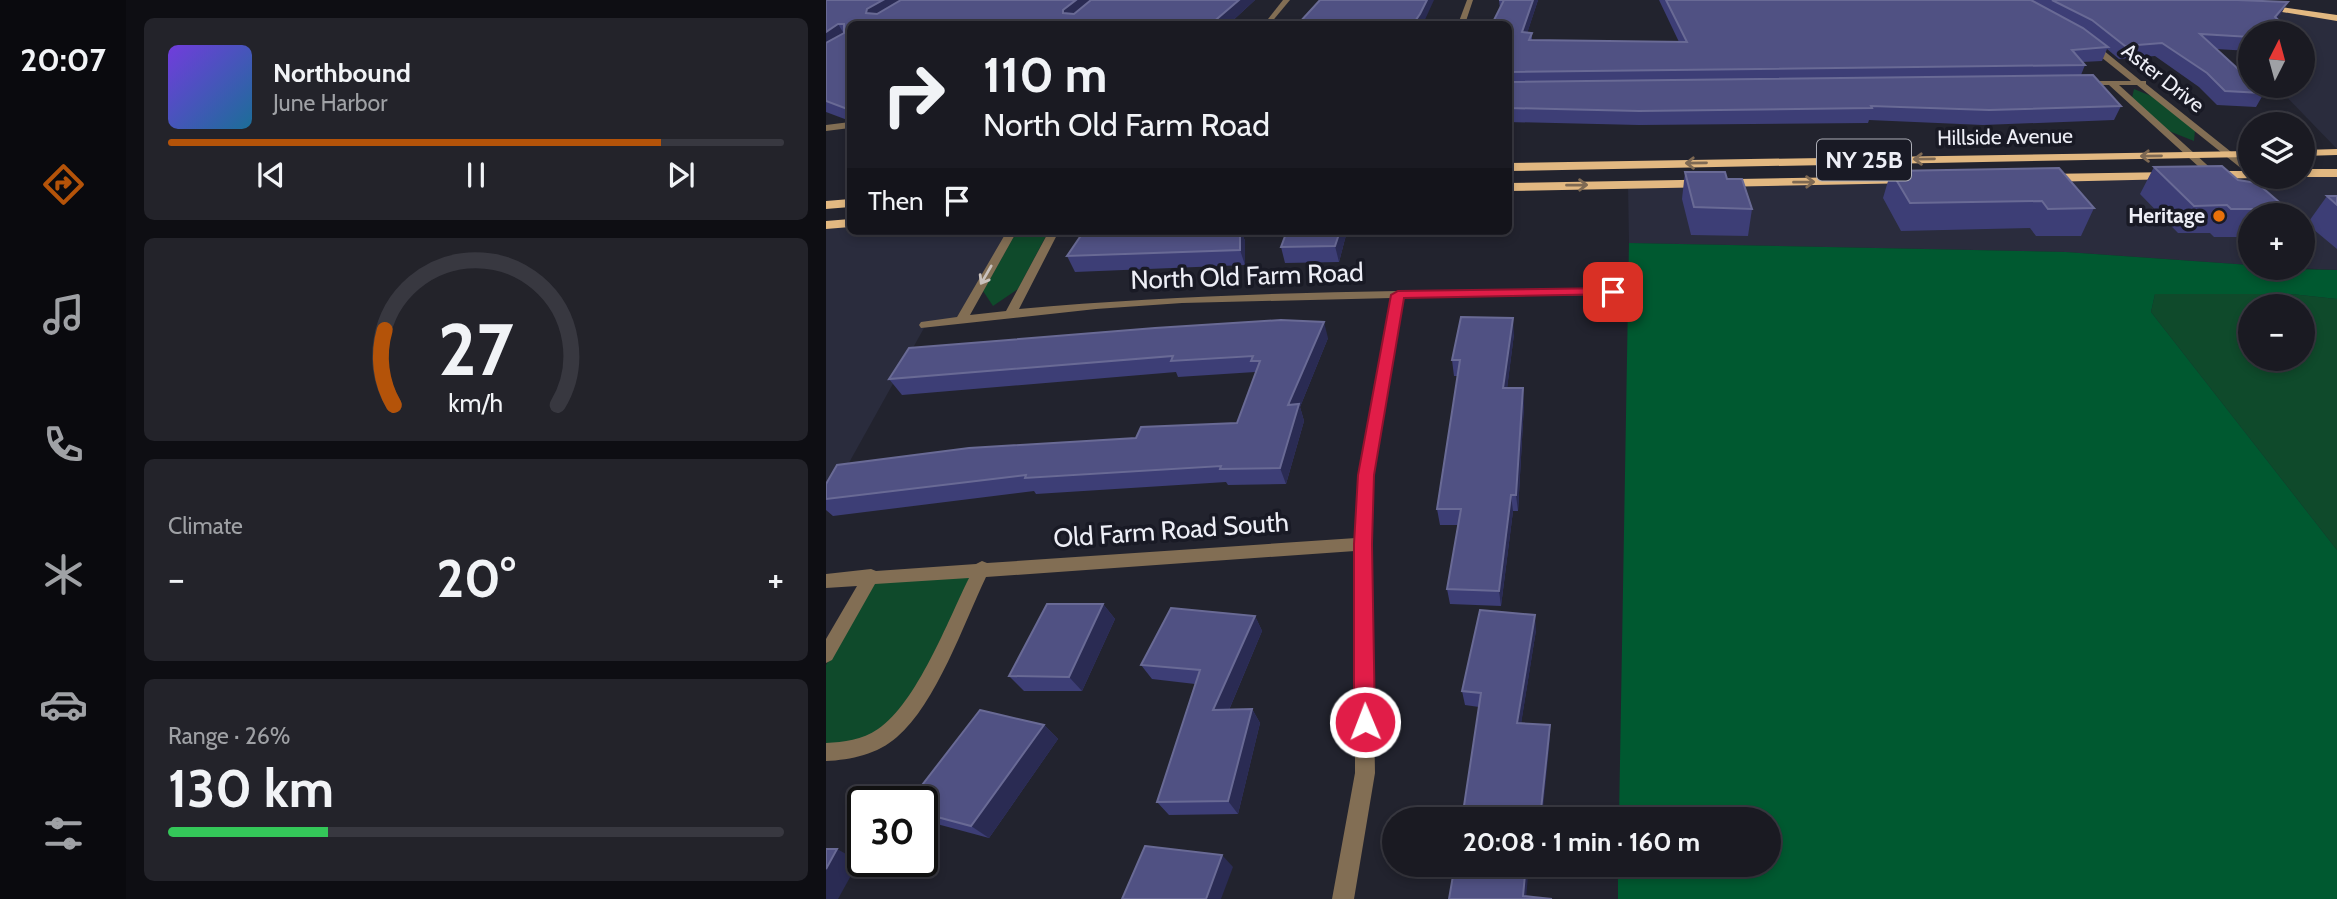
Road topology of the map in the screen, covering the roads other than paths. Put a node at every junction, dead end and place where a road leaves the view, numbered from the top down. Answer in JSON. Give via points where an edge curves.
{"nodes":[{"id":1,"x":1287,"y":0,"type":"edge"},
{"id":2,"x":1470,"y":0,"type":"edge"},
{"id":3,"x":2214,"y":0,"type":"edge"},
{"id":4,"x":2257,"y":0,"type":"edge"},
{"id":5,"x":2337,"y":10,"type":"edge"},
{"id":6,"x":2337,"y":18,"type":"edge"},
{"id":7,"x":1270,"y":21,"type":"edge"},
{"id":8,"x":1462,"y":21,"type":"edge"},
{"id":9,"x":2082,"y":37,"type":"edge"},
{"id":10,"x":2074,"y":83,"type":"edge"},
{"id":11,"x":2111,"y":83,"type":"junction"},
{"id":12,"x":2143,"y":83,"type":"junction"},
{"id":13,"x":847,"y":125,"type":"edge"},
{"id":14,"x":826,"y":128,"type":"edge"},
{"id":15,"x":2337,"y":152,"type":"edge"},
{"id":16,"x":2315,"y":153,"type":"edge"},
{"id":17,"x":2230,"y":154,"type":"junction"},
{"id":18,"x":2238,"y":154,"type":"edge"},
{"id":19,"x":2191,"y":155,"type":"junction"},
{"id":20,"x":2238,"y":162,"type":"edge"},
{"id":21,"x":1512,"y":167,"type":"edge"},
{"id":22,"x":2315,"y":173,"type":"edge"},
{"id":23,"x":2337,"y":173,"type":"edge"},
{"id":24,"x":2238,"y":174,"type":"edge"},
{"id":25,"x":2200,"y":175,"type":"edge"},
{"id":26,"x":2213,"y":175,"type":"junction"},
{"id":27,"x":2186,"y":176,"type":"edge"},
{"id":28,"x":2029,"y":178,"type":"edge"},
{"id":29,"x":1923,"y":180,"type":"edge"},
{"id":30,"x":1512,"y":187,"type":"edge"},
{"id":31,"x":847,"y":203,"type":"edge"},
{"id":32,"x":826,"y":205,"type":"edge"},
{"id":33,"x":847,"y":223,"type":"edge"},
{"id":34,"x":826,"y":225,"type":"edge"},
{"id":35,"x":1010,"y":235,"type":"edge"},
{"id":36,"x":1052,"y":235,"type":"edge"},
{"id":37,"x":1613,"y":292,"type":"dead end"},
{"id":38,"x":1398,"y":295,"type":"junction"},
{"id":39,"x":1011,"y":313,"type":"junction"},
{"id":40,"x":961,"y":320,"type":"junction"},
{"id":41,"x":925,"y":325,"type":"dead end"},
{"id":42,"x":1363,"y":544,"type":"junction"},
{"id":43,"x":982,"y":568,"type":"junction"},
{"id":44,"x":871,"y":576,"type":"junction"},
{"id":45,"x":826,"y":581,"type":"edge"},
{"id":46,"x":826,"y":655,"type":"edge"},
{"id":47,"x":826,"y":752,"type":"edge"},
{"id":48,"x":1343,"y":899,"type":"edge"}],
"edges":[{"from":1,"to":7,"type":"street"},
{"from":2,"to":8,"type":"street"},
{"from":3,"to":6,"type":"main road"},
{"from":4,"to":5,"type":"main road"},
{"from":9,"to":12,"type":"street","name":"Aster Drive"},
{"from":10,"to":11,"type":"street"},
{"from":11,"to":12,"type":"street"},
{"from":11,"to":19,"type":"street","name":"Aster Drive"},
{"from":12,"to":17,"type":"street","name":"Aster Drive"},
{"from":13,"to":14,"type":"street"},
{"from":15,"to":16,"type":"main road"},
{"from":17,"to":18,"type":"main road","name":"Hillside Avenue","number":"NY 25B"},
{"from":17,"to":19,"type":"main road","name":"Hillside Avenue","number":"NY 25B"},
{"from":17,"to":20,"type":"street","name":"Aster Drive"},
{"from":19,"to":21,"type":"main road","name":"Hillside Avenue","number":"NY 25B","one_way":true},
{"from":19,"to":26,"type":"street","name":"Aster Drive"},
{"from":22,"to":23,"type":"main road"},
{"from":24,"to":26,"type":"main road"},
{"from":25,"to":26,"type":"main road"},
{"from":27,"to":28,"type":"main road","name":"Hillside Avenue"},
{"from":30,"to":29,"type":"main road","name":"Hillside Avenue","number":"NY 25B","one_way":true},
{"from":31,"to":32,"type":"main road"},
{"from":33,"to":34,"type":"main road"},
{"from":35,"to":40,"type":"street","one_way":true},
{"from":36,"to":39,"type":"street"},
{"from":37,"to":38,"type":"street","name":"North Old Farm Road"},
{"from":38,"to":39,"type":"street","name":"North Old Farm Road","via":[[1205,300]]},
{"from":38,"to":42,"type":"street","via":[[1366,475]]},
{"from":39,"to":40,"type":"street","name":"North Old Farm Road"},
{"from":40,"to":41,"type":"street","name":"North Old Farm Road"},
{"from":42,"to":43,"type":"street","name":"Old Farm Road South"},
{"from":42,"to":48,"type":"street","via":[[1365,772]]},
{"from":43,"to":44,"type":"street","name":"Old Farm Road South"},
{"from":43,"to":47,"type":"street","via":[[920,691],[894,729],[864,746]]},
{"from":44,"to":45,"type":"street"},
{"from":44,"to":46,"type":"street"}]}
